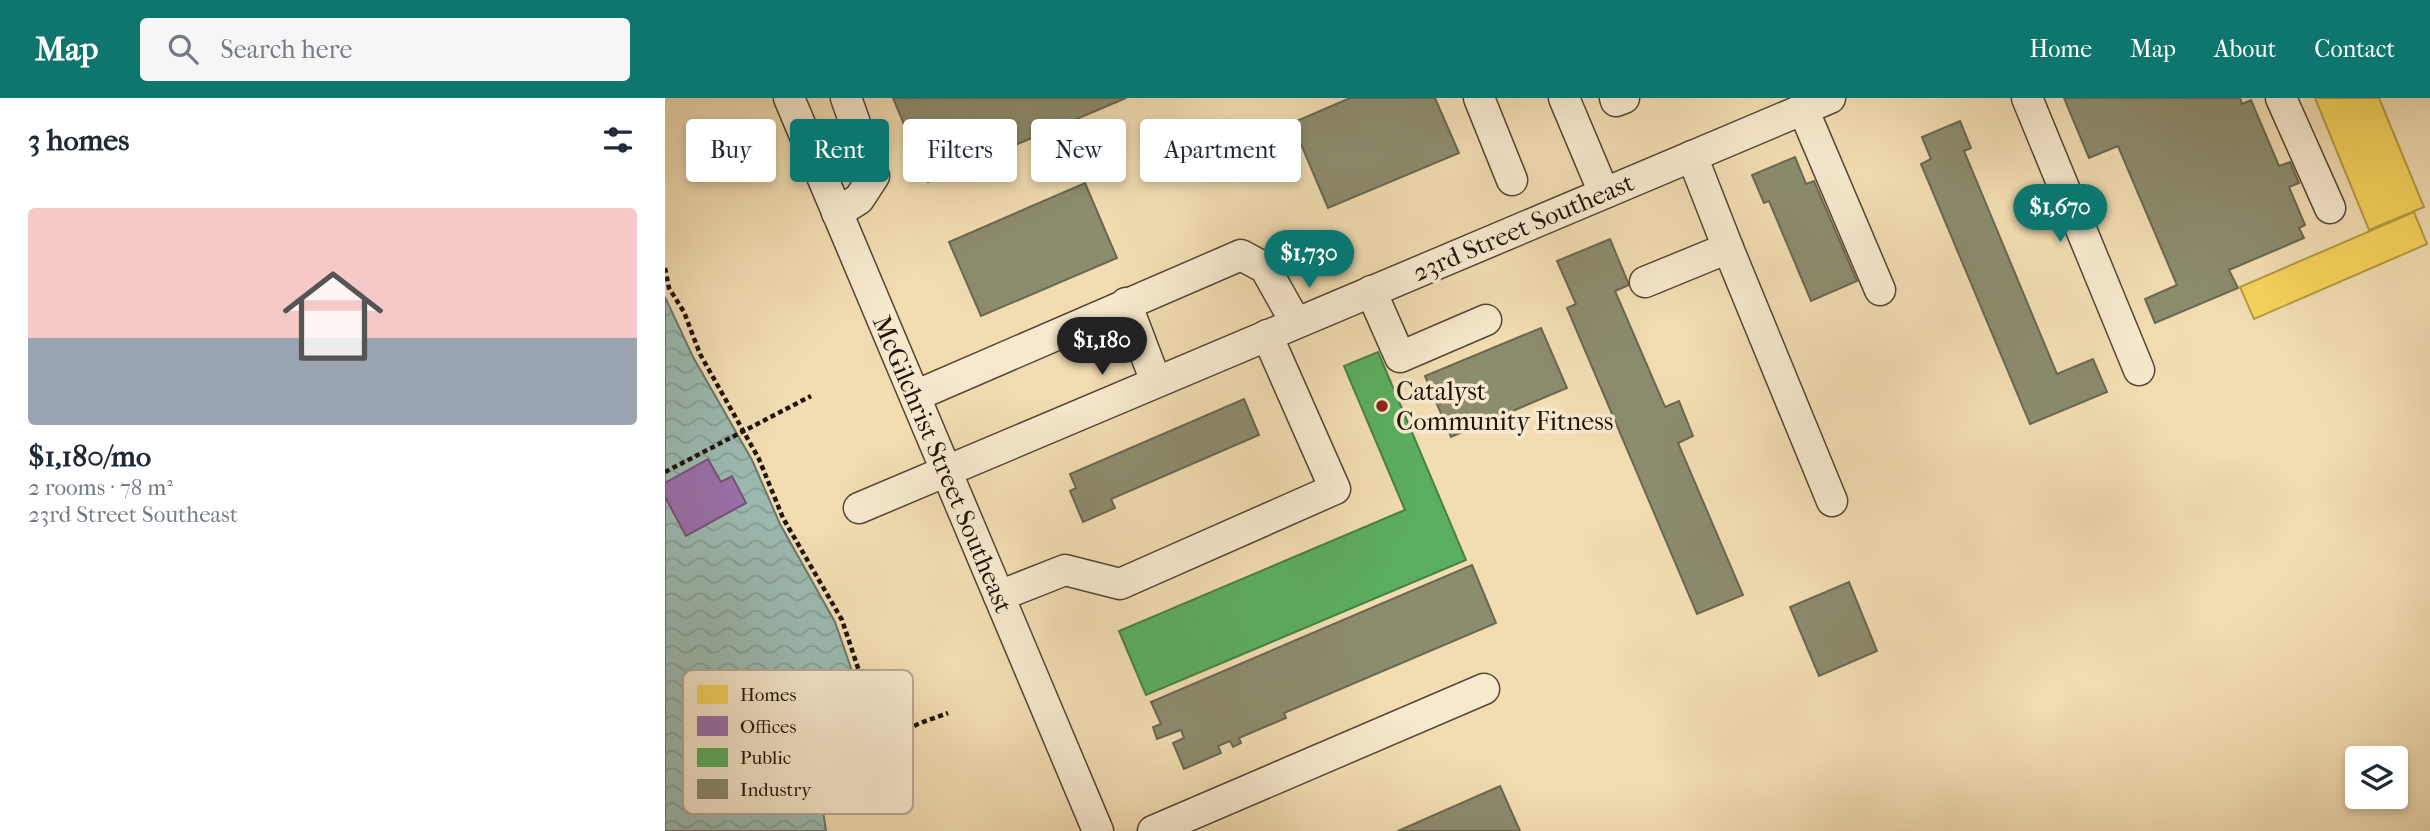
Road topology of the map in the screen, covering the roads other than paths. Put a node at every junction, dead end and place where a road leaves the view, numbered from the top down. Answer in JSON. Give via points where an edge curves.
{"nodes":[{"id":1,"x":789,"y":98,"type":"edge"},
{"id":2,"x":846,"y":98,"type":"edge"},
{"id":3,"x":1479,"y":98,"type":"edge"},
{"id":4,"x":1564,"y":98,"type":"edge"},
{"id":5,"x":1615,"y":98,"type":"edge"},
{"id":6,"x":1624,"y":98,"type":"edge"},
{"id":7,"x":2027,"y":98,"type":"edge"},
{"id":8,"x":2281,"y":98,"type":"edge"},
{"id":9,"x":1818,"y":102,"type":"edge"},
{"id":10,"x":1692,"y":156,"type":"junction"},
{"id":11,"x":1512,"y":180,"type":"dead end"},
{"id":12,"x":1604,"y":193,"type":"junction"},
{"id":13,"x":2330,"y":208,"type":"dead end"},
{"id":14,"x":837,"y":213,"type":"junction"},
{"id":15,"x":1728,"y":247,"type":"junction"},
{"id":16,"x":1645,"y":282,"type":"dead end"},
{"id":17,"x":1880,"y":290,"type":"dead end"},
{"id":18,"x":1371,"y":291,"type":"junction"},
{"id":19,"x":1126,"y":303,"type":"junction"},
{"id":20,"x":1486,"y":320,"type":"dead end"},
{"id":21,"x":1296,"y":323,"type":"junction"},
{"id":22,"x":1267,"y":335,"type":"junction"},
{"id":23,"x":2139,"y":370,"type":"dead end"},
{"id":24,"x":1156,"y":382,"type":"junction"},
{"id":25,"x":915,"y":396,"type":"junction"},
{"id":26,"x":946,"y":470,"type":"junction"},
{"id":27,"x":1832,"y":501,"type":"dead end"},
{"id":28,"x":859,"y":508,"type":"dead end"},
{"id":29,"x":999,"y":596,"type":"junction"},
{"id":30,"x":1484,"y":689,"type":"dead end"},
{"id":31,"x":1098,"y":831,"type":"edge"},
{"id":32,"x":1153,"y":831,"type":"edge"}],
"edges":[{"from":1,"to":14,"type":"street","name":"McGilchrist Street Southeast"},
{"from":2,"to":14,"type":"street","via":[[874,176],[859,199]]},
{"from":3,"to":11,"type":"street"},
{"from":4,"to":12,"type":"street"},
{"from":5,"to":6,"type":"street"},
{"from":7,"to":23,"type":"street"},
{"from":8,"to":13,"type":"street"},
{"from":9,"to":10,"type":"street","name":"23rd Street Southeast"},
{"from":9,"to":17,"type":"street"},
{"from":10,"to":12,"type":"street","name":"23rd Street Southeast"},
{"from":10,"to":15,"type":"street"},
{"from":12,"to":18,"type":"street","name":"23rd Street Southeast"},
{"from":14,"to":25,"type":"street","name":"McGilchrist Street Southeast"},
{"from":15,"to":16,"type":"street"},
{"from":15,"to":27,"type":"street"},
{"from":18,"to":20,"type":"street","via":[[1400,357]]},
{"from":18,"to":21,"type":"street","name":"23rd Street Southeast"},
{"from":19,"to":21,"type":"street","via":[[1241,255],[1265,268]]},
{"from":19,"to":24,"type":"street"},
{"from":19,"to":25,"type":"street"},
{"from":21,"to":22,"type":"street","name":"23rd Street Southeast"},
{"from":22,"to":24,"type":"street","name":"23rd Street Southeast"},
{"from":22,"to":29,"type":"street","via":[[1335,489],[1120,584],[1065,570]]},
{"from":24,"to":26,"type":"street","name":"23rd Street Southeast"},
{"from":25,"to":26,"type":"street","name":"McGilchrist Street Southeast"},
{"from":26,"to":28,"type":"street","name":"23rd Street Southeast"},
{"from":26,"to":29,"type":"street","name":"McGilchrist Street Southeast"},
{"from":29,"to":31,"type":"street","name":"McGilchrist Street Southeast"},
{"from":30,"to":32,"type":"street"}]}
